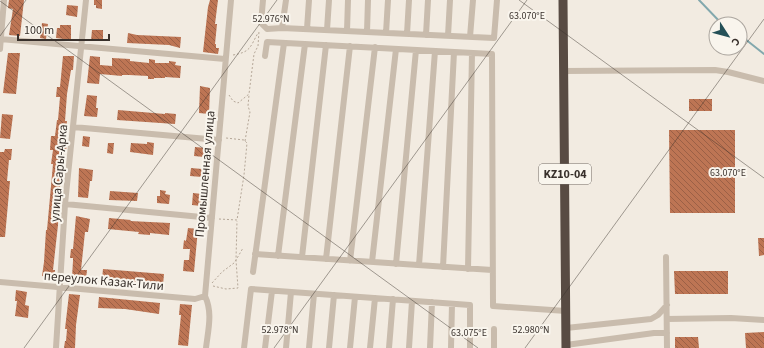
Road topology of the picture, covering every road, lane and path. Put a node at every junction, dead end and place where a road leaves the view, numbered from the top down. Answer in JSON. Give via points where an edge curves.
{"nodes":[{"id":1,"x":4,"y":0,"type":"edge"},
{"id":2,"x":86,"y":0,"type":"edge"},
{"id":3,"x":231,"y":0,"type":"edge"},
{"id":4,"x":263,"y":0,"type":"edge"},
{"id":5,"x":286,"y":0,"type":"edge"},
{"id":6,"x":309,"y":0,"type":"edge"},
{"id":7,"x":329,"y":0,"type":"edge"},
{"id":8,"x":348,"y":0,"type":"edge"},
{"id":9,"x":368,"y":0,"type":"edge"},
{"id":10,"x":388,"y":0,"type":"edge"},
{"id":11,"x":409,"y":0,"type":"edge"},
{"id":12,"x":428,"y":0,"type":"edge"},
{"id":13,"x":450,"y":0,"type":"edge"},
{"id":14,"x":473,"y":0,"type":"edge"},
{"id":15,"x":497,"y":0,"type":"edge"},
{"id":16,"x":563,"y":0,"type":"edge"},
{"id":17,"x":282,"y":28,"type":"junction"},
{"id":18,"x":307,"y":29,"type":"junction"},
{"id":19,"x":327,"y":30,"type":"junction"},
{"id":20,"x":347,"y":31,"type":"junction"},
{"id":21,"x":367,"y":32,"type":"junction"},
{"id":22,"x":386,"y":33,"type":"junction"},
{"id":23,"x":407,"y":34,"type":"junction"},
{"id":24,"x":426,"y":35,"type":"junction"},
{"id":25,"x":448,"y":36,"type":"junction"},
{"id":26,"x":470,"y":37,"type":"junction"},
{"id":27,"x":0,"y":39,"type":"edge"},
{"id":28,"x":284,"y":43,"type":"junction"},
{"id":29,"x":304,"y":44,"type":"junction"},
{"id":30,"x":326,"y":45,"type":"junction"},
{"id":31,"x":350,"y":46,"type":"junction"},
{"id":32,"x":80,"y":47,"type":"junction"},
{"id":33,"x":375,"y":47,"type":"junction"},
{"id":34,"x":0,"y":48,"type":"edge"},
{"id":35,"x":396,"y":49,"type":"junction"},
{"id":36,"x":416,"y":50,"type":"junction"},
{"id":37,"x":435,"y":51,"type":"junction"},
{"id":38,"x":454,"y":52,"type":"junction"},
{"id":39,"x":472,"y":53,"type":"junction"},
{"id":40,"x":265,"y":56,"type":"dead end"},
{"id":41,"x":225,"y":58,"type":"junction"},
{"id":42,"x":564,"y":71,"type":"junction"},
{"id":43,"x":764,"y":81,"type":"edge"},
{"id":44,"x":223,"y":87,"type":"junction"},
{"id":45,"x":249,"y":94,"type":"junction"},
{"id":46,"x":73,"y":127,"type":"junction"},
{"id":47,"x":219,"y":138,"type":"junction"},
{"id":48,"x":245,"y":141,"type":"junction"},
{"id":49,"x":65,"y":204,"type":"junction"},
{"id":50,"x":212,"y":218,"type":"junction"},
{"id":51,"x":237,"y":220,"type":"junction"},
{"id":52,"x":243,"y":248,"type":"dead end"},
{"id":53,"x":255,"y":254,"type":"junction"},
{"id":54,"x":278,"y":256,"type":"junction"},
{"id":55,"x":302,"y":257,"type":"junction"},
{"id":56,"x":666,"y":257,"type":"dead end"},
{"id":57,"x":326,"y":259,"type":"junction"},
{"id":58,"x":236,"y":260,"type":"junction"},
{"id":59,"x":350,"y":260,"type":"junction"},
{"id":60,"x":372,"y":262,"type":"junction"},
{"id":61,"x":396,"y":264,"type":"junction"},
{"id":62,"x":419,"y":265,"type":"junction"},
{"id":63,"x":443,"y":267,"type":"junction"},
{"id":64,"x":468,"y":268,"type":"junction"},
{"id":65,"x":492,"y":270,"type":"junction"},
{"id":66,"x":253,"y":272,"type":"dead end"},
{"id":67,"x":0,"y":282,"type":"edge"},
{"id":68,"x":212,"y":284,"type":"dead end"},
{"id":69,"x":213,"y":286,"type":"dead end"},
{"id":70,"x":60,"y":287,"type":"junction"},
{"id":71,"x":272,"y":291,"type":"junction"},
{"id":72,"x":291,"y":292,"type":"junction"},
{"id":73,"x":314,"y":294,"type":"junction"},
{"id":74,"x":334,"y":295,"type":"junction"},
{"id":75,"x":205,"y":296,"type":"junction"},
{"id":76,"x":355,"y":297,"type":"junction"},
{"id":77,"x":375,"y":298,"type":"junction"},
{"id":78,"x":393,"y":299,"type":"junction"},
{"id":79,"x":412,"y":301,"type":"junction"},
{"id":80,"x":432,"y":302,"type":"junction"},
{"id":81,"x":452,"y":304,"type":"junction"},
{"id":82,"x":667,"y":305,"type":"junction"},
{"id":83,"x":566,"y":312,"type":"junction"},
{"id":84,"x":667,"y":319,"type":"junction"},
{"id":85,"x":764,"y":320,"type":"edge"},
{"id":86,"x":494,"y":328,"type":"dead end"},
{"id":87,"x":566,"y":328,"type":"junction"},
{"id":88,"x":667,"y":333,"type":"junction"},
{"id":89,"x":566,"y":347,"type":"edge"},
{"id":90,"x":56,"y":348,"type":"edge"},
{"id":91,"x":206,"y":348,"type":"edge"},
{"id":92,"x":244,"y":348,"type":"edge"},
{"id":93,"x":265,"y":348,"type":"edge"},
{"id":94,"x":286,"y":348,"type":"edge"},
{"id":95,"x":308,"y":348,"type":"edge"},
{"id":96,"x":329,"y":348,"type":"edge"},
{"id":97,"x":350,"y":348,"type":"edge"},
{"id":98,"x":370,"y":348,"type":"edge"},
{"id":99,"x":389,"y":348,"type":"edge"},
{"id":100,"x":409,"y":348,"type":"edge"},
{"id":101,"x":430,"y":348,"type":"edge"},
{"id":102,"x":451,"y":348,"type":"edge"},
{"id":103,"x":470,"y":348,"type":"edge"},
{"id":104,"x":494,"y":348,"type":"edge"},
{"id":105,"x":667,"y":348,"type":"edge"}],
"edges":[{"from":1,"to":27,"type":"lane"},
{"from":2,"to":32,"type":"lane","name":"улица Сары-Арка"},
{"from":3,"to":41,"type":"lane","name":"Промышленная улица"},
{"from":4,"to":17,"type":"lane","via":[[261,23],[267,29]]},
{"from":5,"to":17,"type":"lane"},
{"from":6,"to":18,"type":"lane"},
{"from":7,"to":19,"type":"lane"},
{"from":8,"to":20,"type":"lane"},
{"from":9,"to":21,"type":"lane"},
{"from":10,"to":22,"type":"lane"},
{"from":11,"to":23,"type":"lane"},
{"from":12,"to":24,"type":"lane"},
{"from":13,"to":25,"type":"lane"},
{"from":14,"to":26,"type":"lane"},
{"from":15,"to":26,"type":"lane","via":[[494,38]]},
{"from":16,"to":42,"type":"highway","number":"KZ10-04"},
{"from":17,"to":18,"type":"lane"},
{"from":18,"to":19,"type":"lane"},
{"from":19,"to":20,"type":"lane"},
{"from":20,"to":21,"type":"lane"},
{"from":21,"to":22,"type":"lane"},
{"from":22,"to":23,"type":"lane"},
{"from":23,"to":24,"type":"lane"},
{"from":24,"to":25,"type":"lane"},
{"from":25,"to":26,"type":"lane"},
{"from":27,"to":32,"type":"lane"},
{"from":27,"to":34,"type":"lane"},
{"from":28,"to":29,"type":"lane"},
{"from":28,"to":40,"type":"lane","via":[[267,42]]},
{"from":28,"to":53,"type":"lane"},
{"from":29,"to":30,"type":"lane"},
{"from":29,"to":54,"type":"lane"},
{"from":30,"to":31,"type":"lane"},
{"from":30,"to":55,"type":"lane"},
{"from":31,"to":33,"type":"lane"},
{"from":31,"to":57,"type":"lane"},
{"from":32,"to":41,"type":"lane"},
{"from":32,"to":46,"type":"lane","name":"улица Сары-Арка"},
{"from":33,"to":35,"type":"lane"},
{"from":33,"to":59,"type":"lane"},
{"from":35,"to":36,"type":"lane"},
{"from":35,"to":60,"type":"lane"},
{"from":36,"to":37,"type":"lane"},
{"from":36,"to":61,"type":"lane"},
{"from":37,"to":38,"type":"lane"},
{"from":37,"to":62,"type":"lane"},
{"from":38,"to":39,"type":"lane"},
{"from":38,"to":63,"type":"lane"},
{"from":39,"to":64,"type":"lane"},
{"from":39,"to":65,"type":"lane","via":[[492,54]]},
{"from":41,"to":44,"type":"lane","name":"Промышленная улица"},
{"from":41,"to":45,"type":"path","via":[[244,53],[260,31]]},
{"from":42,"to":43,"type":"lane","via":[[715,70]]},
{"from":42,"to":83,"type":"highway","number":"KZ10-04"},
{"from":44,"to":45,"type":"path","via":[[238,103]]},
{"from":44,"to":47,"type":"lane","name":"Промышленная улица"},
{"from":45,"to":48,"type":"path","via":[[250,112]]},
{"from":46,"to":47,"type":"lane"},
{"from":46,"to":49,"type":"lane","name":"улица Сары-Арка"},
{"from":47,"to":48,"type":"path"},
{"from":47,"to":50,"type":"lane","name":"Промышленная улица"},
{"from":48,"to":51,"type":"path","via":[[247,143],[244,175]]},
{"from":49,"to":50,"type":"lane"},
{"from":49,"to":70,"type":"lane","name":"улица Сары-Арка"},
{"from":50,"to":51,"type":"path"},
{"from":50,"to":75,"type":"lane","name":"Промышленная улица"},
{"from":51,"to":58,"type":"path"},
{"from":52,"to":58,"type":"path"},
{"from":53,"to":54,"type":"lane"},
{"from":53,"to":66,"type":"lane"},
{"from":54,"to":55,"type":"lane"},
{"from":55,"to":57,"type":"lane"},
{"from":56,"to":82,"type":"lane"},
{"from":57,"to":59,"type":"lane"},
{"from":58,"to":68,"type":"path"},
{"from":58,"to":69,"type":"path","via":[[238,288]]},
{"from":59,"to":60,"type":"lane"},
{"from":60,"to":61,"type":"lane"},
{"from":61,"to":62,"type":"lane"},
{"from":62,"to":63,"type":"lane"},
{"from":63,"to":64,"type":"lane"},
{"from":64,"to":65,"type":"lane"},
{"from":65,"to":83,"type":"lane","via":[[493,306]]},
{"from":67,"to":70,"type":"lane","name":"переулок Казак-Тили"},
{"from":70,"to":75,"type":"lane","name":"переулок Казак-Тили","via":[[195,299]]},
{"from":70,"to":90,"type":"lane","name":"улица Сары-Арка"},
{"from":71,"to":72,"type":"lane"},
{"from":71,"to":92,"type":"lane","via":[[251,289]]},
{"from":71,"to":93,"type":"lane"},
{"from":72,"to":73,"type":"lane"},
{"from":72,"to":94,"type":"lane"},
{"from":73,"to":74,"type":"lane"},
{"from":73,"to":95,"type":"lane"},
{"from":74,"to":76,"type":"lane"},
{"from":74,"to":96,"type":"lane"},
{"from":75,"to":91,"type":"lane","name":"Промышленная улица","via":[[210,314]]},
{"from":76,"to":77,"type":"lane"},
{"from":76,"to":97,"type":"lane"},
{"from":77,"to":78,"type":"lane"},
{"from":77,"to":98,"type":"lane"},
{"from":78,"to":79,"type":"lane"},
{"from":78,"to":99,"type":"lane"},
{"from":79,"to":80,"type":"lane"},
{"from":79,"to":100,"type":"lane"},
{"from":80,"to":81,"type":"lane"},
{"from":80,"to":101,"type":"lane"},
{"from":81,"to":102,"type":"lane"},
{"from":81,"to":103,"type":"lane","via":[[470,305]]},
{"from":82,"to":84,"type":"lane"},
{"from":82,"to":87,"type":"lane","via":[[651,319]]},
{"from":83,"to":87,"type":"highway","number":"KZ10-04"},
{"from":84,"to":85,"type":"lane"},
{"from":84,"to":88,"type":"lane"},
{"from":86,"to":104,"type":"lane"},
{"from":87,"to":89,"type":"highway","number":"KZ10-04"},
{"from":88,"to":89,"type":"lane"},
{"from":88,"to":105,"type":"lane"}]}
